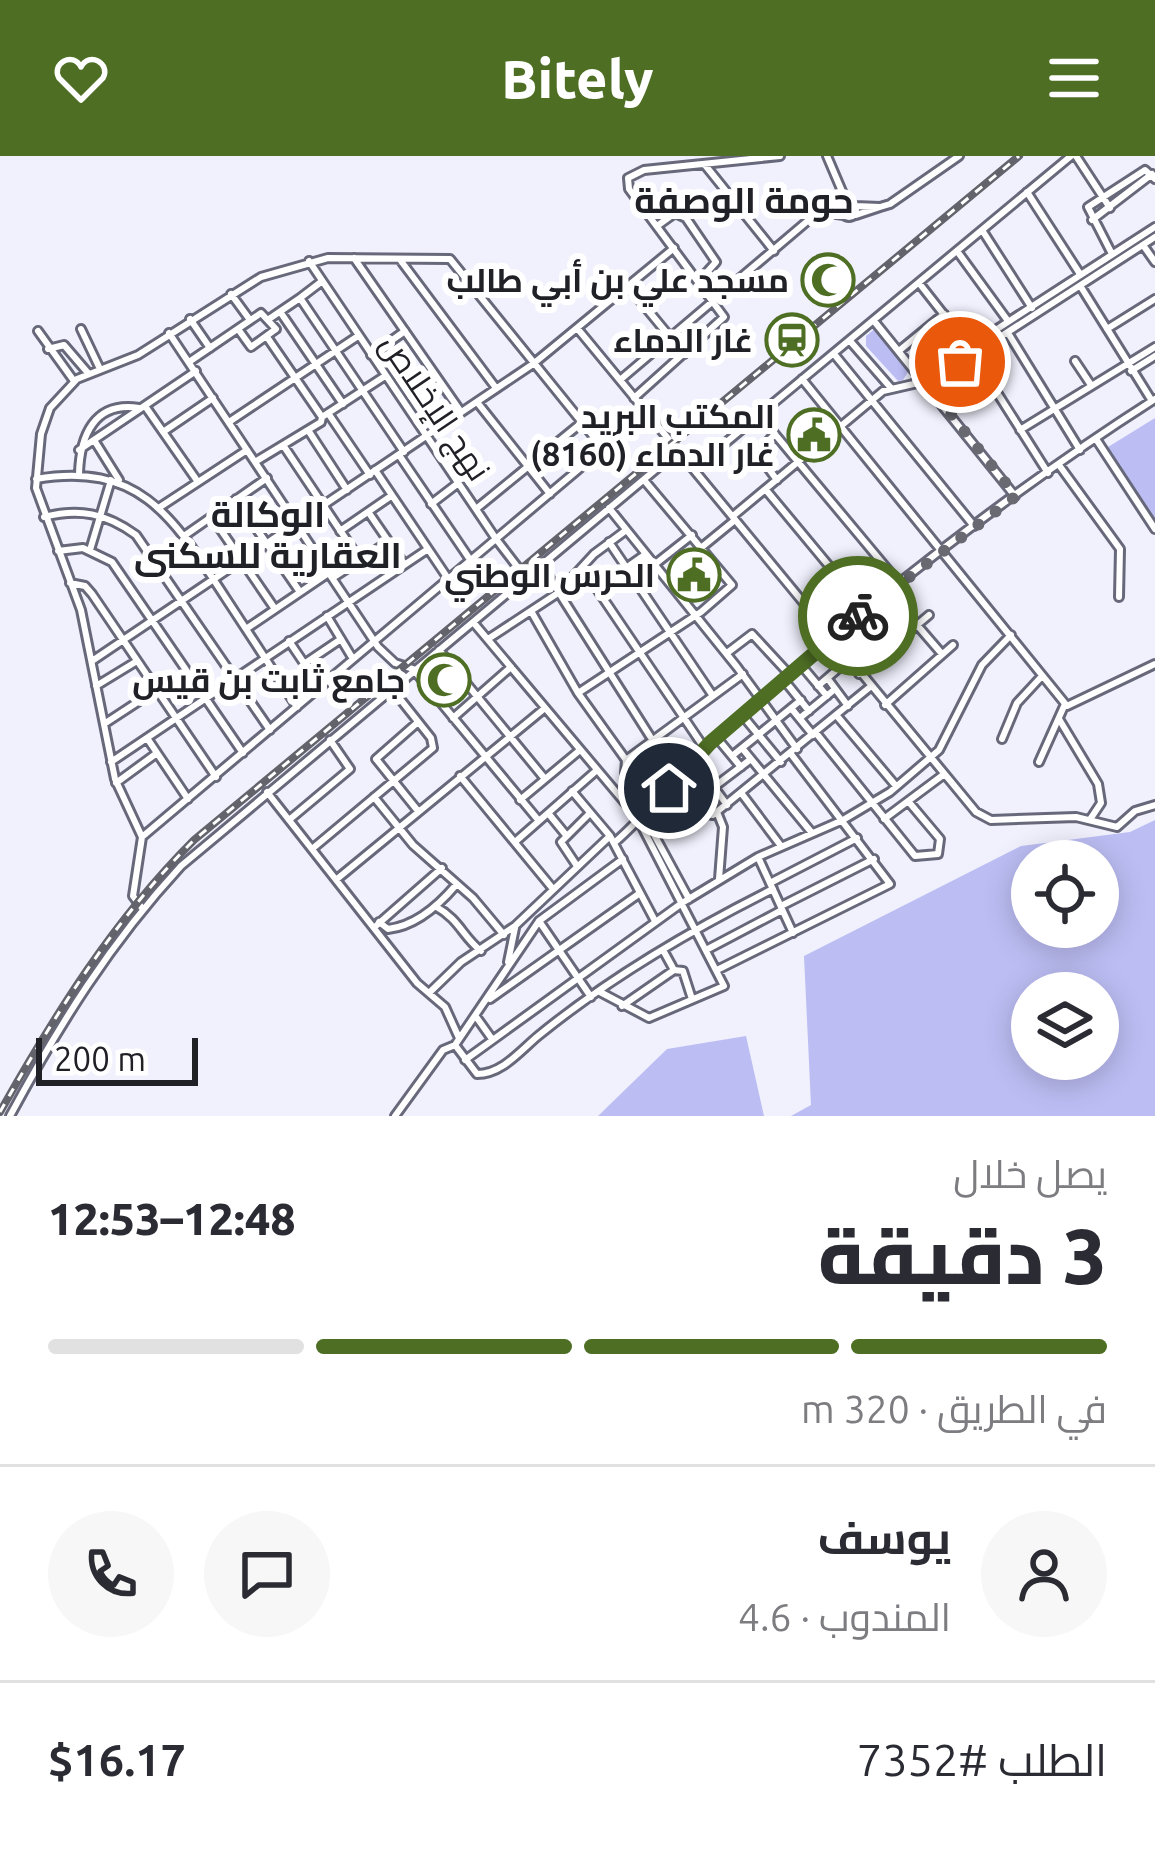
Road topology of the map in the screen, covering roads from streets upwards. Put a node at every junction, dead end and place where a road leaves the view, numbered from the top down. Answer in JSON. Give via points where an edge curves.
{"nodes":[{"id":1,"x":781,"y":156,"type":"edge"},
{"id":2,"x":827,"y":156,"type":"edge"},
{"id":3,"x":935,"y":156,"type":"edge"},
{"id":4,"x":959,"y":156,"type":"edge"},
{"id":5,"x":1074,"y":156,"type":"edge"},
{"id":6,"x":704,"y":164,"type":"junction"},
{"id":7,"x":943,"y":167,"type":"junction"},
{"id":8,"x":1154,"y":176,"type":"edge"},
{"id":9,"x":1027,"y":192,"type":"junction"},
{"id":10,"x":1102,"y":197,"type":"junction"},
{"id":11,"x":1110,"y":208,"type":"junction"},
{"id":12,"x":849,"y":209,"type":"junction"},
{"id":13,"x":1092,"y":220,"type":"junction"},
{"id":14,"x":657,"y":226,"type":"junction"},
{"id":15,"x":1155,"y":227,"type":"edge"},
{"id":16,"x":982,"y":230,"type":"junction"},
{"id":17,"x":1155,"y":237,"type":"edge"},
{"id":18,"x":1143,"y":245,"type":"junction"},
{"id":19,"x":674,"y":248,"type":"junction"},
{"id":20,"x":774,"y":250,"type":"junction"},
{"id":21,"x":957,"y":251,"type":"junction"},
{"id":22,"x":1112,"y":254,"type":"junction"},
{"id":23,"x":354,"y":258,"type":"junction"},
{"id":24,"x":400,"y":259,"type":"junction"},
{"id":25,"x":309,"y":261,"type":"junction"},
{"id":26,"x":1155,"y":262,"type":"edge"},
{"id":27,"x":1080,"y":276,"type":"junction"},
{"id":28,"x":700,"y":280,"type":"junction"},
{"id":29,"x":322,"y":282,"type":"junction"},
{"id":30,"x":919,"y":283,"type":"junction"},
{"id":31,"x":628,"y":286,"type":"junction"},
{"id":32,"x":1080,"y":286,"type":"junction"},
{"id":33,"x":231,"y":293,"type":"junction"},
{"id":34,"x":300,"y":298,"type":"junction"},
{"id":35,"x":1155,"y":299,"type":"edge"},
{"id":36,"x":715,"y":300,"type":"junction"},
{"id":37,"x":1034,"y":310,"type":"junction"},
{"id":38,"x":280,"y":311,"type":"junction"},
{"id":39,"x":944,"y":314,"type":"junction"},
{"id":40,"x":190,"y":319,"type":"junction"},
{"id":41,"x":269,"y":319,"type":"junction"},
{"id":42,"x":250,"y":320,"type":"junction"},
{"id":43,"x":874,"y":321,"type":"junction"},
{"id":44,"x":1008,"y":321,"type":"junction"},
{"id":45,"x":577,"y":328,"type":"junction"},
{"id":46,"x":81,"y":329,"type":"dead end"},
{"id":47,"x":238,"y":329,"type":"junction"},
{"id":48,"x":1107,"y":329,"type":"junction"},
{"id":49,"x":406,"y":331,"type":"junction"},
{"id":50,"x":38,"y":332,"type":"dead end"},
{"id":51,"x":1007,"y":332,"type":"junction"},
{"id":52,"x":169,"y":334,"type":"junction"},
{"id":53,"x":358,"y":335,"type":"junction"},
{"id":54,"x":267,"y":337,"type":"junction"},
{"id":55,"x":670,"y":337,"type":"junction"},
{"id":56,"x":850,"y":341,"type":"junction"},
{"id":57,"x":1155,"y":347,"type":"edge"},
{"id":58,"x":210,"y":348,"type":"junction"},
{"id":59,"x":48,"y":349,"type":"junction"},
{"id":60,"x":900,"y":350,"type":"junction"},
{"id":61,"x":335,"y":351,"type":"junction"},
{"id":62,"x":970,"y":351,"type":"junction"},
{"id":63,"x":684,"y":354,"type":"junction"},
{"id":64,"x":834,"y":354,"type":"junction"},
{"id":65,"x":371,"y":355,"type":"junction"},
{"id":66,"x":1155,"y":356,"type":"edge"},
{"id":67,"x":1075,"y":361,"type":"dead end"},
{"id":68,"x":189,"y":362,"type":"junction"},
{"id":69,"x":316,"y":364,"type":"junction"},
{"id":70,"x":532,"y":364,"type":"junction"},
{"id":71,"x":1129,"y":367,"type":"junction"},
{"id":72,"x":100,"y":369,"type":"junction"},
{"id":73,"x":196,"y":371,"type":"junction"},
{"id":74,"x":88,"y":373,"type":"junction"},
{"id":75,"x":385,"y":376,"type":"junction"},
{"id":76,"x":295,"y":378,"type":"junction"},
{"id":77,"x":802,"y":379,"type":"junction"},
{"id":78,"x":620,"y":380,"type":"junction"},
{"id":79,"x":923,"y":380,"type":"junction"},
{"id":80,"x":74,"y":381,"type":"junction"},
{"id":81,"x":1091,"y":385,"type":"junction"},
{"id":82,"x":496,"y":388,"type":"junction"},
{"id":83,"x":891,"y":388,"type":"junction"},
{"id":84,"x":362,"y":392,"type":"junction"},
{"id":85,"x":213,"y":398,"type":"junction"},
{"id":86,"x":634,"y":398,"type":"junction"},
{"id":87,"x":872,"y":400,"type":"junction"},
{"id":88,"x":1154,"y":400,"type":"edge"},
{"id":89,"x":477,"y":402,"type":"junction"},
{"id":90,"x":343,"y":404,"type":"junction"},
{"id":91,"x":144,"y":407,"type":"junction"},
{"id":92,"x":1054,"y":407,"type":"junction"},
{"id":93,"x":461,"y":412,"type":"junction"},
{"id":94,"x":325,"y":415,"type":"junction"},
{"id":95,"x":759,"y":415,"type":"junction"},
{"id":96,"x":229,"y":422,"type":"junction"},
{"id":97,"x":581,"y":423,"type":"junction"},
{"id":98,"x":840,"y":427,"type":"junction"},
{"id":99,"x":308,"y":430,"type":"junction"},
{"id":100,"x":1020,"y":430,"type":"junction"},
{"id":101,"x":163,"y":431,"type":"junction"},
{"id":102,"x":775,"y":434,"type":"junction"},
{"id":103,"x":426,"y":437,"type":"junction"},
{"id":104,"x":1096,"y":439,"type":"junction"},
{"id":105,"x":94,"y":440,"type":"junction"},
{"id":106,"x":283,"y":445,"type":"junction"},
{"id":107,"x":247,"y":449,"type":"junction"},
{"id":108,"x":79,"y":450,"type":"junction"},
{"id":109,"x":679,"y":450,"type":"junction"},
{"id":110,"x":1080,"y":450,"type":"junction"},
{"id":111,"x":401,"y":453,"type":"junction"},
{"id":112,"x":256,"y":462,"type":"junction"},
{"id":113,"x":798,"y":462,"type":"junction"},
{"id":114,"x":1059,"y":465,"type":"junction"},
{"id":115,"x":527,"y":468,"type":"junction"},
{"id":116,"x":694,"y":469,"type":"junction"},
{"id":117,"x":372,"y":473,"type":"junction"},
{"id":118,"x":1048,"y":473,"type":"junction"},
{"id":119,"x":79,"y":474,"type":"junction"},
{"id":120,"x":267,"y":478,"type":"junction"},
{"id":121,"x":35,"y":479,"type":"junction"},
{"id":122,"x":643,"y":479,"type":"junction"},
{"id":123,"x":111,"y":480,"type":"junction"},
{"id":124,"x":777,"y":480,"type":"junction"},
{"id":125,"x":198,"y":482,"type":"junction"},
{"id":126,"x":121,"y":483,"type":"junction"},
{"id":127,"x":458,"y":484,"type":"junction"},
{"id":128,"x":346,"y":490,"type":"junction"},
{"id":129,"x":766,"y":490,"type":"junction"},
{"id":130,"x":550,"y":494,"type":"junction"},
{"id":131,"x":392,"y":495,"type":"junction"},
{"id":132,"x":1016,"y":496,"type":"junction"},
{"id":133,"x":236,"y":499,"type":"junction"},
{"id":134,"x":431,"y":504,"type":"junction"},
{"id":135,"x":323,"y":506,"type":"junction"},
{"id":136,"x":160,"y":507,"type":"junction"},
{"id":137,"x":609,"y":508,"type":"junction"},
{"id":138,"x":476,"y":509,"type":"junction"},
{"id":139,"x":368,"y":512,"type":"junction"},
{"id":140,"x":101,"y":515,"type":"junction"},
{"id":141,"x":44,"y":517,"type":"junction"},
{"id":142,"x":212,"y":517,"type":"junction"},
{"id":143,"x":734,"y":518,"type":"junction"},
{"id":144,"x":298,"y":524,"type":"junction"},
{"id":145,"x":974,"y":526,"type":"junction"},
{"id":146,"x":626,"y":530,"type":"junction"},
{"id":147,"x":1155,"y":530,"type":"edge"},
{"id":148,"x":340,"y":531,"type":"junction"},
{"id":149,"x":692,"y":535,"type":"junction"},
{"id":150,"x":184,"y":536,"type":"junction"},
{"id":151,"x":496,"y":539,"type":"junction"},
{"id":152,"x":388,"y":542,"type":"junction"},
{"id":153,"x":609,"y":542,"type":"junction"},
{"id":154,"x":267,"y":545,"type":"junction"},
{"id":155,"x":703,"y":547,"type":"junction"},
{"id":156,"x":428,"y":549,"type":"junction"},
{"id":157,"x":941,"y":549,"type":"junction"},
{"id":158,"x":89,"y":550,"type":"junction"},
{"id":159,"x":58,"y":551,"type":"junction"},
{"id":160,"x":646,"y":554,"type":"junction"},
{"id":161,"x":243,"y":560,"type":"junction"},
{"id":162,"x":360,"y":560,"type":"junction"},
{"id":163,"x":471,"y":561,"type":"junction"},
{"id":164,"x":404,"y":564,"type":"junction"},
{"id":165,"x":542,"y":565,"type":"junction"},
{"id":166,"x":654,"y":565,"type":"junction"},
{"id":167,"x":582,"y":567,"type":"junction"},
{"id":168,"x":626,"y":568,"type":"junction"},
{"id":169,"x":332,"y":575,"type":"junction"},
{"id":170,"x":526,"y":578,"type":"junction"},
{"id":171,"x":214,"y":580,"type":"junction"},
{"id":172,"x":449,"y":580,"type":"junction"},
{"id":173,"x":70,"y":583,"type":"junction"},
{"id":174,"x":899,"y":584,"type":"junction"},
{"id":175,"x":849,"y":590,"type":"dead end"},
{"id":176,"x":300,"y":592,"type":"junction"},
{"id":177,"x":558,"y":593,"type":"junction"},
{"id":178,"x":1119,"y":597,"type":"dead end"},
{"id":179,"x":349,"y":601,"type":"junction"},
{"id":180,"x":182,"y":602,"type":"junction"},
{"id":181,"x":275,"y":610,"type":"junction"},
{"id":182,"x":531,"y":611,"type":"junction"},
{"id":183,"x":928,"y":615,"type":"dead end"},
{"id":184,"x":326,"y":616,"type":"junction"},
{"id":185,"x":695,"y":616,"type":"junction"},
{"id":186,"x":153,"y":621,"type":"junction"},
{"id":187,"x":473,"y":622,"type":"junction"},
{"id":188,"x":917,"y":625,"type":"junction"},
{"id":189,"x":246,"y":629,"type":"junction"},
{"id":190,"x":670,"y":633,"type":"junction"},
{"id":191,"x":1011,"y":635,"type":"junction"},
{"id":192,"x":833,"y":636,"type":"junction"},
{"id":193,"x":341,"y":639,"type":"junction"},
{"id":194,"x":488,"y":639,"type":"junction"},
{"id":195,"x":375,"y":640,"type":"junction"},
{"id":196,"x":124,"y":641,"type":"junction"},
{"id":197,"x":289,"y":641,"type":"junction"},
{"id":198,"x":953,"y":645,"type":"dead end"},
{"id":199,"x":439,"y":650,"type":"junction"},
{"id":200,"x":727,"y":653,"type":"junction"},
{"id":201,"x":640,"y":654,"type":"junction"},
{"id":202,"x":942,"y":654,"type":"junction"},
{"id":203,"x":265,"y":658,"type":"junction"},
{"id":204,"x":353,"y":658,"type":"junction"},
{"id":205,"x":848,"y":660,"type":"junction"},
{"id":206,"x":92,"y":661,"type":"junction"},
{"id":207,"x":137,"y":662,"type":"junction"},
{"id":208,"x":304,"y":664,"type":"junction"},
{"id":209,"x":1155,"y":664,"type":"edge"},
{"id":210,"x":801,"y":665,"type":"junction"},
{"id":211,"x":511,"y":667,"type":"junction"},
{"id":212,"x":414,"y":670,"type":"junction"},
{"id":213,"x":609,"y":673,"type":"junction"},
{"id":214,"x":743,"y":674,"type":"junction"},
{"id":215,"x":859,"y":674,"type":"junction"},
{"id":216,"x":1042,"y":676,"type":"junction"},
{"id":217,"x":787,"y":677,"type":"junction"},
{"id":218,"x":235,"y":679,"type":"junction"},
{"id":219,"x":827,"y":679,"type":"junction"},
{"id":220,"x":96,"y":686,"type":"junction"},
{"id":221,"x":818,"y":686,"type":"junction"},
{"id":222,"x":320,"y":687,"type":"junction"},
{"id":223,"x":870,"y":687,"type":"junction"},
{"id":224,"x":392,"y":688,"type":"junction"},
{"id":225,"x":835,"y":689,"type":"junction"},
{"id":226,"x":156,"y":690,"type":"junction"},
{"id":227,"x":578,"y":693,"type":"junction"},
{"id":228,"x":477,"y":696,"type":"junction"},
{"id":229,"x":713,"y":696,"type":"junction"},
{"id":230,"x":827,"y":696,"type":"junction"},
{"id":231,"x":205,"y":699,"type":"junction"},
{"id":232,"x":801,"y":700,"type":"junction"},
{"id":233,"x":760,"y":701,"type":"junction"},
{"id":234,"x":818,"y":703,"type":"junction"},
{"id":235,"x":1065,"y":704,"type":"junction"},
{"id":236,"x":885,"y":705,"type":"junction"},
{"id":237,"x":848,"y":706,"type":"junction"},
{"id":238,"x":297,"y":707,"type":"junction"},
{"id":239,"x":545,"y":708,"type":"junction"},
{"id":240,"x":791,"y":708,"type":"junction"},
{"id":241,"x":809,"y":711,"type":"junction"},
{"id":242,"x":743,"y":716,"type":"junction"},
{"id":243,"x":453,"y":718,"type":"junction"},
{"id":244,"x":683,"y":718,"type":"junction"},
{"id":245,"x":800,"y":718,"type":"junction"},
{"id":246,"x":834,"y":718,"type":"junction"},
{"id":247,"x":176,"y":719,"type":"junction"},
{"id":248,"x":1059,"y":719,"type":"junction"},
{"id":249,"x":775,"y":721,"type":"junction"},
{"id":250,"x":418,"y":722,"type":"junction"},
{"id":251,"x":104,"y":724,"type":"junction"},
{"id":252,"x":270,"y":730,"type":"junction"},
{"id":253,"x":815,"y":734,"type":"junction"},
{"id":254,"x":758,"y":735,"type":"junction"},
{"id":255,"x":509,"y":736,"type":"junction"},
{"id":256,"x":147,"y":738,"type":"junction"},
{"id":257,"x":717,"y":738,"type":"junction"},
{"id":258,"x":1003,"y":739,"type":"dead end"},
{"id":259,"x":330,"y":740,"type":"junction"},
{"id":260,"x":653,"y":740,"type":"junction"},
{"id":261,"x":742,"y":748,"type":"junction"},
{"id":262,"x":705,"y":749,"type":"junction"},
{"id":263,"x":580,"y":750,"type":"junction"},
{"id":264,"x":794,"y":751,"type":"junction"},
{"id":265,"x":157,"y":753,"type":"junction"},
{"id":266,"x":243,"y":753,"type":"junction"},
{"id":267,"x":484,"y":756,"type":"junction"},
{"id":268,"x":732,"y":756,"type":"junction"},
{"id":269,"x":930,"y":758,"type":"junction"},
{"id":270,"x":751,"y":759,"type":"junction"},
{"id":271,"x":626,"y":760,"type":"junction"},
{"id":272,"x":694,"y":760,"type":"junction"},
{"id":273,"x":111,"y":761,"type":"junction"},
{"id":274,"x":781,"y":762,"type":"junction"},
{"id":275,"x":1039,"y":763,"type":"dead end"},
{"id":276,"x":741,"y":767,"type":"junction"},
{"id":277,"x":597,"y":770,"type":"junction"},
{"id":278,"x":733,"y":773,"type":"junction"},
{"id":279,"x":764,"y":775,"type":"junction"},
{"id":280,"x":943,"y":775,"type":"junction"},
{"id":281,"x":460,"y":776,"type":"junction"},
{"id":282,"x":216,"y":777,"type":"junction"},
{"id":283,"x":676,"y":777,"type":"junction"},
{"id":284,"x":545,"y":779,"type":"junction"},
{"id":285,"x":392,"y":781,"type":"junction"},
{"id":286,"x":116,"y":783,"type":"junction"},
{"id":287,"x":896,"y":786,"type":"junction"},
{"id":288,"x":714,"y":788,"type":"junction"},
{"id":289,"x":572,"y":791,"type":"junction"},
{"id":290,"x":267,"y":792,"type":"junction"},
{"id":291,"x":744,"y":792,"type":"junction"},
{"id":292,"x":374,"y":797,"type":"junction"},
{"id":293,"x":188,"y":799,"type":"junction"},
{"id":294,"x":644,"y":799,"type":"junction"},
{"id":295,"x":520,"y":800,"type":"junction"},
{"id":296,"x":908,"y":801,"type":"junction"},
{"id":297,"x":872,"y":803,"type":"junction"},
{"id":298,"x":728,"y":805,"type":"junction"},
{"id":299,"x":1155,"y":805,"type":"edge"},
{"id":300,"x":630,"y":809,"type":"junction"},
{"id":301,"x":418,"y":811,"type":"junction"},
{"id":302,"x":717,"y":812,"type":"junction"},
{"id":303,"x":548,"y":813,"type":"junction"},
{"id":304,"x":590,"y":814,"type":"junction"},
{"id":305,"x":642,"y":818,"type":"junction"},
{"id":306,"x":1091,"y":818,"type":"junction"},
{"id":307,"x":884,"y":819,"type":"junction"},
{"id":308,"x":290,"y":820,"type":"junction"},
{"id":309,"x":843,"y":820,"type":"junction"},
{"id":310,"x":539,"y":821,"type":"junction"},
{"id":311,"x":400,"y":827,"type":"junction"},
{"id":312,"x":812,"y":833,"type":"junction"},
{"id":313,"x":566,"y":835,"type":"junction"},
{"id":314,"x":142,"y":837,"type":"junction"},
{"id":315,"x":857,"y":838,"type":"junction"},
{"id":316,"x":612,"y":839,"type":"junction"},
{"id":317,"x":515,"y":842,"type":"junction"},
{"id":318,"x":781,"y":846,"type":"junction"},
{"id":319,"x":312,"y":849,"type":"junction"},
{"id":320,"x":758,"y":857,"type":"junction"},
{"id":321,"x":622,"y":860,"type":"junction"},
{"id":322,"x":874,"y":860,"type":"junction"},
{"id":323,"x":578,"y":866,"type":"junction"},
{"id":324,"x":442,"y":868,"type":"junction"},
{"id":325,"x":337,"y":879,"type":"junction"},
{"id":326,"x":718,"y":881,"type":"junction"},
{"id":327,"x":456,"y":885,"type":"junction"},
{"id":328,"x":771,"y":886,"type":"junction"},
{"id":329,"x":554,"y":890,"type":"junction"},
{"id":330,"x":640,"y":893,"type":"junction"},
{"id":331,"x":686,"y":901,"type":"junction"},
{"id":332,"x":435,"y":906,"type":"junction"},
{"id":333,"x":142,"y":908,"type":"junction"},
{"id":334,"x":782,"y":908,"type":"junction"},
{"id":335,"x":539,"y":921,"type":"junction"},
{"id":336,"x":655,"y":921,"type":"junction"},
{"id":337,"x":377,"y":925,"type":"junction"},
{"id":338,"x":515,"y":926,"type":"junction"},
{"id":339,"x":695,"y":930,"type":"junction"},
{"id":340,"x":793,"y":933,"type":"junction"},
{"id":341,"x":504,"y":935,"type":"junction"},
{"id":342,"x":663,"y":950,"type":"junction"},
{"id":343,"x":706,"y":950,"type":"junction"},
{"id":344,"x":481,"y":951,"type":"junction"},
{"id":345,"x":560,"y":951,"type":"junction"},
{"id":346,"x":507,"y":965,"type":"junction"},
{"id":347,"x":674,"y":970,"type":"junction"},
{"id":348,"x":717,"y":970,"type":"junction"},
{"id":349,"x":577,"y":976,"type":"junction"},
{"id":350,"x":600,"y":992,"type":"junction"},
{"id":351,"x":428,"y":993,"type":"junction"},
{"id":352,"x":592,"y":998,"type":"junction"},
{"id":353,"x":693,"y":1000,"type":"junction"},
{"id":354,"x":487,"y":1001,"type":"junction"},
{"id":355,"x":622,"y":1006,"type":"junction"},
{"id":356,"x":476,"y":1016,"type":"junction"},
{"id":357,"x":492,"y":1040,"type":"junction"},
{"id":358,"x":457,"y":1041,"type":"junction"},
{"id":359,"x":465,"y":1060,"type":"junction"},
{"id":360,"x":10,"y":1116,"type":"edge"},
{"id":361,"x":395,"y":1116,"type":"edge"}],
"edges":[{"from":1,"to":6,"type":"street"},
{"from":2,"to":12,"type":"street"},
{"from":3,"to":7,"type":"street"},
{"from":4,"to":7,"type":"street"},
{"from":5,"to":9,"type":"street"},
{"from":5,"to":10,"type":"street"},
{"from":6,"to":14,"type":"street","via":[[628,178]]},
{"from":6,"to":20,"type":"street"},
{"from":7,"to":12,"type":"street","via":[[880,207]]},
{"from":8,"to":10,"type":"street","via":[[1145,170]]},
{"from":8,"to":11,"type":"street"},
{"from":9,"to":16,"type":"street"},
{"from":9,"to":27,"type":"street"},
{"from":10,"to":11,"type":"street"},
{"from":10,"to":13,"type":"street","via":[[1087,209]]},
{"from":11,"to":13,"type":"street"},
{"from":12,"to":20,"type":"street","via":[[822,212]]},
{"from":13,"to":22,"type":"street"},
{"from":14,"to":19,"type":"street"},
{"from":14,"to":28,"type":"street","via":[[684,214],[716,262]]},
{"from":15,"to":22,"type":"street"},
{"from":16,"to":21,"type":"street"},
{"from":16,"to":37,"type":"street"},
{"from":17,"to":18,"type":"street"},
{"from":18,"to":26,"type":"street"},
{"from":18,"to":32,"type":"street"},
{"from":19,"to":28,"type":"street"},
{"from":19,"to":31,"type":"street"},
{"from":20,"to":36,"type":"street"},
{"from":21,"to":30,"type":"street"},
{"from":21,"to":44,"type":"street"},
{"from":22,"to":27,"type":"street"},
{"from":23,"to":24,"type":"street"},
{"from":23,"to":25,"type":"street"},
{"from":23,"to":49,"type":"street"},
{"from":24,"to":70,"type":"street","via":[[450,259]]},
{"from":24,"to":82,"type":"street"},
{"from":25,"to":29,"type":"street","name":"نهج الإخلاص"},
{"from":25,"to":33,"type":"street"},
{"from":27,"to":32,"type":"street"},
{"from":27,"to":37,"type":"street"},
{"from":28,"to":36,"type":"street"},
{"from":29,"to":34,"type":"street"},
{"from":29,"to":53,"type":"street","name":"نهج الإخلاص"},
{"from":30,"to":39,"type":"street"},
{"from":30,"to":43,"type":"street"},
{"from":31,"to":45,"type":"street"},
{"from":31,"to":55,"type":"street"},
{"from":32,"to":37,"type":"street"},
{"from":32,"to":48,"type":"street"},
{"from":33,"to":40,"type":"street"},
{"from":33,"to":42,"type":"street"},
{"from":34,"to":38,"type":"street"},
{"from":34,"to":61,"type":"street"},
{"from":35,"to":48,"type":"street"},
{"from":36,"to":55,"type":"street"},
{"from":36,"to":63,"type":"street","via":[[723,320]]},
{"from":37,"to":44,"type":"street"},
{"from":37,"to":51,"type":"street"},
{"from":38,"to":41,"type":"street"},
{"from":38,"to":69,"type":"street"},
{"from":39,"to":60,"type":"street"},
{"from":39,"to":62,"type":"street"},
{"from":40,"to":52,"type":"street"},
{"from":40,"to":58,"type":"street"},
{"from":41,"to":42,"type":"street","via":[[262,312]]},
{"from":41,"to":54,"type":"street","via":[[276,329]]},
{"from":42,"to":47,"type":"street"},
{"from":43,"to":56,"type":"street"},
{"from":43,"to":60,"type":"street"},
{"from":44,"to":51,"type":"street"},
{"from":44,"to":62,"type":"street"},
{"from":45,"to":70,"type":"street"},
{"from":45,"to":78,"type":"street"},
{"from":46,"to":72,"type":"street"},
{"from":47,"to":54,"type":"street","via":[[251,347]]},
{"from":47,"to":58,"type":"street"},
{"from":48,"to":71,"type":"street"},
{"from":49,"to":65,"type":"street"},
{"from":49,"to":93,"type":"street"},
{"from":50,"to":59,"type":"street"},
{"from":51,"to":62,"type":"street"},
{"from":51,"to":92,"type":"street"},
{"from":52,"to":68,"type":"street"},
{"from":52,"to":72,"type":"street"},
{"from":53,"to":61,"type":"street"},
{"from":53,"to":65,"type":"street","name":"نهج الإخلاص"},
{"from":54,"to":76,"type":"street"},
{"from":55,"to":63,"type":"street"},
{"from":55,"to":78,"type":"street"},
{"from":56,"to":64,"type":"street"},
{"from":56,"to":83,"type":"street"},
{"from":57,"to":71,"type":"street"},
{"from":58,"to":68,"type":"street"},
{"from":59,"to":74,"type":"street","via":[[64,345]]},
{"from":59,"to":80,"type":"street"},
{"from":60,"to":79,"type":"street"},
{"from":61,"to":69,"type":"street"},
{"from":61,"to":84,"type":"street"},
{"from":62,"to":79,"type":"street"},
{"from":62,"to":100,"type":"street"},
{"from":63,"to":86,"type":"street"},
{"from":64,"to":77,"type":"street"},
{"from":64,"to":87,"type":"street"},
{"from":65,"to":75,"type":"street","name":"نهج الإخلاص"},
{"from":66,"to":71,"type":"street"},
{"from":67,"to":81,"type":"street"},
{"from":68,"to":73,"type":"street"},
{"from":69,"to":76,"type":"street"},
{"from":69,"to":90,"type":"street"},
{"from":70,"to":82,"type":"street"},
{"from":70,"to":97,"type":"street"},
{"from":71,"to":81,"type":"street"},
{"from":71,"to":88,"type":"street"},
{"from":72,"to":74,"type":"street"},
{"from":73,"to":85,"type":"street"},
{"from":73,"to":91,"type":"street"},
{"from":74,"to":80,"type":"street"},
{"from":75,"to":84,"type":"street"},
{"from":75,"to":103,"type":"street","name":"نهج الإخلاص"},
{"from":76,"to":94,"type":"street"},
{"from":76,"to":96,"type":"street"},
{"from":77,"to":95,"type":"street"},
{"from":77,"to":98,"type":"street"},
{"from":78,"to":86,"type":"street"},
{"from":79,"to":83,"type":"street"},
{"from":79,"to":132,"type":"street"},
{"from":80,"to":121,"type":"street","via":[[45,420]]},
{"from":81,"to":92,"type":"street"},
{"from":82,"to":89,"type":"street"},
{"from":83,"to":87,"type":"street"},
{"from":84,"to":90,"type":"street"},
{"from":84,"to":111,"type":"street"},
{"from":85,"to":96,"type":"street"},
{"from":85,"to":101,"type":"street"},
{"from":86,"to":109,"type":"street"},
{"from":87,"to":98,"type":"street"},
{"from":87,"to":145,"type":"street"},
{"from":88,"to":104,"type":"street"},
{"from":89,"to":93,"type":"street"},
{"from":89,"to":115,"type":"street"},
{"from":90,"to":94,"type":"street"},
{"from":91,"to":101,"type":"street"},
{"from":91,"to":105,"type":"street"},
{"from":91,"to":108,"type":"street","via":[[100,415]]},
{"from":92,"to":100,"type":"street"},
{"from":92,"to":110,"type":"street"},
{"from":93,"to":103,"type":"street"},
{"from":94,"to":99,"type":"street"},
{"from":94,"to":117,"type":"street"},
{"from":95,"to":102,"type":"street"},
{"from":95,"to":116,"type":"street"},
{"from":96,"to":107,"type":"street"},
{"from":97,"to":115,"type":"street"},
{"from":97,"to":130,"type":"street","via":[[599,452]]},
{"from":98,"to":113,"type":"street"},
{"from":98,"to":157,"type":"street"},
{"from":99,"to":106,"type":"street"},
{"from":99,"to":128,"type":"street"},
{"from":100,"to":118,"type":"street"},
{"from":101,"to":125,"type":"street"},
{"from":102,"to":113,"type":"street"},
{"from":102,"to":124,"type":"street","via":[[757,453]]},
{"from":103,"to":111,"type":"street"},
{"from":103,"to":127,"type":"street","name":"نهج الإخلاص"},
{"from":104,"to":110,"type":"street"},
{"from":104,"to":147,"type":"street"},
{"from":105,"to":108,"type":"street"},
{"from":105,"to":126,"type":"street"},
{"from":106,"to":112,"type":"street"},
{"from":106,"to":135,"type":"street"},
{"from":107,"to":112,"type":"street"},
{"from":107,"to":125,"type":"street"},
{"from":108,"to":119,"type":"street"},
{"from":109,"to":116,"type":"street"},
{"from":109,"to":122,"type":"street"},
{"from":110,"to":114,"type":"street"},
{"from":111,"to":117,"type":"street"},
{"from":111,"to":134,"type":"street"},
{"from":112,"to":120,"type":"street"},
{"from":113,"to":124,"type":"street"},
{"from":113,"to":174,"type":"street"},
{"from":114,"to":118,"type":"street"},
{"from":114,"to":178,"type":"street","via":[[1120,549]]},
{"from":115,"to":130,"type":"street"},
{"from":115,"to":138,"type":"street"},
{"from":116,"to":143,"type":"street"},
{"from":117,"to":128,"type":"street"},
{"from":117,"to":131,"type":"street"},
{"from":118,"to":132,"type":"street"},
{"from":119,"to":121,"type":"street"},
{"from":119,"to":123,"type":"street"},
{"from":120,"to":133,"type":"street"},
{"from":120,"to":144,"type":"street"},
{"from":121,"to":141,"type":"street"},
{"from":122,"to":137,"type":"street"},
{"from":122,"to":149,"type":"street"},
{"from":123,"to":126,"type":"street"},
{"from":123,"to":140,"type":"street"},
{"from":124,"to":129,"type":"street"},
{"from":125,"to":136,"type":"street"},
{"from":126,"to":136,"type":"street"},
{"from":127,"to":134,"type":"street"},
{"from":127,"to":138,"type":"street","name":"نهج الإخلاص"},
{"from":128,"to":135,"type":"street"},
{"from":129,"to":143,"type":"street"},
{"from":129,"to":175,"type":"street"},
{"from":130,"to":151,"type":"street"},
{"from":131,"to":139,"type":"street"},
{"from":131,"to":156,"type":"street"},
{"from":132,"to":145,"type":"street"},
{"from":133,"to":142,"type":"street"},
{"from":133,"to":154,"type":"street"},
{"from":134,"to":163,"type":"street"},
{"from":135,"to":144,"type":"street"},
{"from":135,"to":148,"type":"street"},
{"from":136,"to":150,"type":"street"},
{"from":137,"to":146,"type":"street"},
{"from":137,"to":165,"type":"street"},
{"from":138,"to":151,"type":"street","name":"نهج الإخلاص"},
{"from":139,"to":148,"type":"street"},
{"from":139,"to":152,"type":"street"},
{"from":140,"to":141,"type":"street"},
{"from":140,"to":158,"type":"street"},
{"from":140,"to":180,"type":"street","via":[[136,535]]},
{"from":141,"to":159,"type":"street"},
{"from":142,"to":150,"type":"street"},
{"from":142,"to":161,"type":"street"},
{"from":143,"to":155,"type":"street"},
{"from":143,"to":192,"type":"street"},
{"from":144,"to":154,"type":"street"},
{"from":144,"to":169,"type":"street"},
{"from":145,"to":157,"type":"street"},
{"from":146,"to":153,"type":"street"},
{"from":146,"to":160,"type":"street"},
{"from":148,"to":162,"type":"street"},
{"from":149,"to":155,"type":"street"},
{"from":149,"to":166,"type":"street"},
{"from":150,"to":171,"type":"street"},
{"from":151,"to":163,"type":"street"},
{"from":151,"to":170,"type":"street","name":"نهج الإخلاص"},
{"from":152,"to":162,"type":"street"},
{"from":152,"to":164,"type":"street"},
{"from":153,"to":167,"type":"street"},
{"from":153,"to":168,"type":"street"},
{"from":154,"to":161,"type":"street"},
{"from":154,"to":176,"type":"street"},
{"from":155,"to":185,"type":"street","via":[[732,585]]},
{"from":156,"to":164,"type":"street"},
{"from":156,"to":172,"type":"street"},
{"from":157,"to":174,"type":"street"},
{"from":157,"to":191,"type":"street"},
{"from":158,"to":159,"type":"street"},
{"from":158,"to":186,"type":"street","via":[[112,562]]},
{"from":159,"to":173,"type":"street"},
{"from":160,"to":166,"type":"street"},
{"from":160,"to":168,"type":"street"},
{"from":161,"to":171,"type":"street"},
{"from":161,"to":181,"type":"street"},
{"from":162,"to":169,"type":"street"},
{"from":163,"to":172,"type":"street"},
{"from":164,"to":179,"type":"street"},
{"from":165,"to":170,"type":"street"},
{"from":165,"to":177,"type":"street"},
{"from":166,"to":185,"type":"street"},
{"from":167,"to":177,"type":"street"},
{"from":167,"to":201,"type":"street"},
{"from":168,"to":190,"type":"street"},
{"from":169,"to":176,"type":"street"},
{"from":169,"to":179,"type":"street"},
{"from":170,"to":187,"type":"street"},
{"from":171,"to":180,"type":"street"},
{"from":171,"to":189,"type":"street"},
{"from":172,"to":195,"type":"street"},
{"from":173,"to":196,"type":"street","via":[[88,590]]},
{"from":173,"to":206,"type":"street"},
{"from":174,"to":192,"type":"street"},
{"from":176,"to":181,"type":"street"},
{"from":177,"to":182,"type":"street"},
{"from":177,"to":213,"type":"street"},
{"from":179,"to":184,"type":"street"},
{"from":179,"to":195,"type":"street"},
{"from":180,"to":186,"type":"street"},
{"from":180,"to":218,"type":"street"},
{"from":181,"to":189,"type":"street"},
{"from":182,"to":194,"type":"street"},
{"from":182,"to":227,"type":"street"},
{"from":183,"to":188,"type":"street"},
{"from":184,"to":193,"type":"street"},
{"from":184,"to":197,"type":"street"},
{"from":185,"to":190,"type":"street"},
{"from":185,"to":200,"type":"street"},
{"from":186,"to":196,"type":"street"},
{"from":186,"to":231,"type":"street"},
{"from":187,"to":194,"type":"street"},
{"from":187,"to":199,"type":"street"},
{"from":188,"to":202,"type":"street"},
{"from":188,"to":215,"type":"street"},
{"from":189,"to":203,"type":"street"},
{"from":190,"to":201,"type":"street"},
{"from":190,"to":229,"type":"street"},
{"from":191,"to":216,"type":"street"},
{"from":191,"to":269,"type":"street","via":[[982,665]]},
{"from":192,"to":205,"type":"street"},
{"from":192,"to":210,"type":"street"},
{"from":193,"to":204,"type":"street"},
{"from":193,"to":208,"type":"street"},
{"from":194,"to":211,"type":"street"},
{"from":195,"to":204,"type":"street"},
{"from":195,"to":212,"type":"street"},
{"from":196,"to":206,"type":"street"},
{"from":196,"to":207,"type":"street"},
{"from":197,"to":203,"type":"street"},
{"from":197,"to":208,"type":"street"},
{"from":198,"to":202,"type":"street"},
{"from":199,"to":212,"type":"street"},
{"from":199,"to":228,"type":"street"},
{"from":200,"to":214,"type":"street"},
{"from":200,"to":217,"type":"street","via":[[752,634]]},
{"from":201,"to":213,"type":"street"},
{"from":201,"to":244,"type":"street"},
{"from":202,"to":236,"type":"street"},
{"from":203,"to":218,"type":"street"},
{"from":203,"to":238,"type":"street"},
{"from":204,"to":222,"type":"street"},
{"from":205,"to":215,"type":"street"},
{"from":205,"to":219,"type":"street"},
{"from":206,"to":220,"type":"street"},
{"from":207,"to":220,"type":"street"},
{"from":207,"to":226,"type":"street"},
{"from":208,"to":222,"type":"street"},
{"from":209,"to":235,"type":"street"},
{"from":210,"to":217,"type":"street"},
{"from":210,"to":221,"type":"street"},
{"from":211,"to":228,"type":"street"},
{"from":211,"to":239,"type":"street"},
{"from":212,"to":224,"type":"street"},
{"from":212,"to":243,"type":"street"},
{"from":213,"to":227,"type":"street"},
{"from":213,"to":260,"type":"street"},
{"from":214,"to":229,"type":"street"},
{"from":214,"to":233,"type":"street"},
{"from":215,"to":223,"type":"street"},
{"from":216,"to":235,"type":"street"},
{"from":216,"to":258,"type":"street","via":[[1017,703]]},
{"from":217,"to":232,"type":"street"},
{"from":217,"to":233,"type":"street"},
{"from":218,"to":231,"type":"street"},
{"from":218,"to":252,"type":"street"},
{"from":219,"to":221,"type":"street"},
{"from":219,"to":225,"type":"street"},
{"from":220,"to":251,"type":"street"},
{"from":221,"to":230,"type":"street"},
{"from":222,"to":238,"type":"street"},
{"from":223,"to":236,"type":"street"},
{"from":223,"to":237,"type":"street"},
{"from":224,"to":250,"type":"street"},
{"from":224,"to":259,"type":"street"},
{"from":225,"to":230,"type":"street"},
{"from":225,"to":237,"type":"street"},
{"from":226,"to":247,"type":"street"},
{"from":226,"to":251,"type":"street"},
{"from":227,"to":271,"type":"street"},
{"from":228,"to":243,"type":"street"},
{"from":228,"to":255,"type":"street"},
{"from":229,"to":244,"type":"street"},
{"from":230,"to":234,"type":"street"},
{"from":231,"to":247,"type":"street"},
{"from":231,"to":266,"type":"street"},
{"from":232,"to":240,"type":"street"},
{"from":232,"to":241,"type":"street"},
{"from":233,"to":242,"type":"street"},
{"from":233,"to":249,"type":"street"},
{"from":234,"to":241,"type":"street"},
{"from":234,"to":246,"type":"street"},
{"from":235,"to":248,"type":"street"},
{"from":236,"to":269,"type":"street"},
{"from":237,"to":246,"type":"street"},
{"from":238,"to":252,"type":"street"},
{"from":239,"to":255,"type":"street"},
{"from":239,"to":263,"type":"street"},
{"from":240,"to":245,"type":"street"},
{"from":240,"to":249,"type":"street"},
{"from":241,"to":245,"type":"street"},
{"from":242,"to":254,"type":"street"},
{"from":242,"to":257,"type":"street"},
{"from":243,"to":267,"type":"street"},
{"from":244,"to":260,"type":"street"},
{"from":244,"to":262,"type":"street"},
{"from":245,"to":253,"type":"street"},
{"from":246,"to":253,"type":"street"},
{"from":246,"to":287,"type":"street"},
{"from":247,"to":256,"type":"street"},
{"from":247,"to":282,"type":"street"},
{"from":248,"to":275,"type":"street"},
{"from":248,"to":306,"type":"street","via":[[1098,784],[1101,803]]},
{"from":249,"to":254,"type":"street"},
{"from":249,"to":264,"type":"street"},
{"from":250,"to":285,"type":"street","via":[[377,756]]},
{"from":250,"to":285,"type":"street","via":[[433,748]]},
{"from":251,"to":273,"type":"street"},
{"from":252,"to":266,"type":"street"},
{"from":253,"to":264,"type":"street"},
{"from":253,"to":297,"type":"street"},
{"from":254,"to":261,"type":"street"},
{"from":254,"to":274,"type":"street"},
{"from":255,"to":267,"type":"street"},
{"from":255,"to":284,"type":"street"},
{"from":256,"to":265,"type":"street"},
{"from":256,"to":273,"type":"street"},
{"from":257,"to":262,"type":"street"},
{"from":257,"to":268,"type":"street"},
{"from":259,"to":290,"type":"street"},
{"from":259,"to":308,"type":"street","via":[[350,769]]},
{"from":260,"to":271,"type":"street"},
{"from":261,"to":268,"type":"street"},
{"from":261,"to":270,"type":"street"},
{"from":262,"to":272,"type":"street"},
{"from":263,"to":277,"type":"street"},
{"from":263,"to":284,"type":"street"},
{"from":264,"to":274,"type":"street"},
{"from":264,"to":309,"type":"street"},
{"from":265,"to":286,"type":"street"},
{"from":265,"to":293,"type":"street"},
{"from":266,"to":282,"type":"street"},
{"from":267,"to":281,"type":"street"},
{"from":267,"to":295,"type":"street"},
{"from":268,"to":276,"type":"street"},
{"from":269,"to":280,"type":"street"},
{"from":269,"to":287,"type":"street"},
{"from":270,"to":276,"type":"street"},
{"from":270,"to":279,"type":"street"},
{"from":271,"to":294,"type":"street","via":[[625,773]]},
{"from":272,"to":283,"type":"street"},
{"from":272,"to":288,"type":"street"},
{"from":273,"to":286,"type":"street"},
{"from":274,"to":279,"type":"street"},
{"from":276,"to":278,"type":"street"},
{"from":277,"to":289,"type":"street"},
{"from":277,"to":300,"type":"street"},
{"from":278,"to":288,"type":"street"},
{"from":278,"to":291,"type":"street"},
{"from":279,"to":291,"type":"street"},
{"from":279,"to":312,"type":"street"},
{"from":280,"to":296,"type":"street"},
{"from":280,"to":306,"type":"street","via":[[991,820]]},
{"from":281,"to":301,"type":"street"},
{"from":281,"to":317,"type":"street"},
{"from":282,"to":293,"type":"street"},
{"from":283,"to":294,"type":"street"},
{"from":283,"to":302,"type":"street","via":[[703,813]]},
{"from":283,"to":305,"type":"street"},
{"from":284,"to":295,"type":"street"},
{"from":285,"to":292,"type":"street"},
{"from":285,"to":301,"type":"street"},
{"from":286,"to":314,"type":"street"},
{"from":287,"to":297,"type":"street"},
{"from":288,"to":298,"type":"street"},
{"from":289,"to":303,"type":"street"},
{"from":289,"to":304,"type":"street"},
{"from":290,"to":308,"type":"street"},
{"from":290,"to":333,"type":"street"},
{"from":291,"to":298,"type":"street"},
{"from":291,"to":318,"type":"street"},
{"from":292,"to":311,"type":"street"},
{"from":292,"to":319,"type":"street"},
{"from":293,"to":314,"type":"street"},
{"from":294,"to":300,"type":"street"},
{"from":295,"to":310,"type":"street"},
{"from":296,"to":307,"type":"street"},
{"from":296,"to":307,"type":"street","via":[[940,839],[938,854],[915,856]]},
{"from":297,"to":307,"type":"street"},
{"from":297,"to":309,"type":"street"},
{"from":298,"to":302,"type":"street"},
{"from":299,"to":306,"type":"street","via":[[1120,826]]},
{"from":300,"to":305,"type":"street"},
{"from":301,"to":311,"type":"street"},
{"from":302,"to":326,"type":"street"},
{"from":303,"to":310,"type":"street"},
{"from":303,"to":313,"type":"street"},
{"from":304,"to":313,"type":"street"},
{"from":304,"to":316,"type":"street"},
{"from":305,"to":316,"type":"street"},
{"from":305,"to":331,"type":"street"},
{"from":308,"to":319,"type":"street"},
{"from":309,"to":312,"type":"street"},
{"from":309,"to":315,"type":"street"},
{"from":310,"to":317,"type":"street"},
{"from":311,"to":324,"type":"street"},
{"from":311,"to":325,"type":"street"},
{"from":312,"to":318,"type":"street"},
{"from":313,"to":323,"type":"street","via":[[561,848]]},
{"from":314,"to":333,"type":"street","via":[[134,896]]},
{"from":315,"to":322,"type":"street"},
{"from":315,"to":328,"type":"street"},
{"from":316,"to":321,"type":"street"},
{"from":316,"to":323,"type":"street"},
{"from":317,"to":329,"type":"street"},
{"from":318,"to":320,"type":"street"},
{"from":319,"to":325,"type":"street"},
{"from":320,"to":326,"type":"street"},
{"from":320,"to":328,"type":"street"},
{"from":321,"to":330,"type":"street"},
{"from":321,"to":335,"type":"street"},
{"from":322,"to":334,"type":"street"},
{"from":322,"to":340,"type":"street","via":[[890,886]]},
{"from":323,"to":329,"type":"street"},
{"from":324,"to":327,"type":"street"},
{"from":324,"to":337,"type":"street"},
{"from":325,"to":337,"type":"street"},
{"from":326,"to":331,"type":"street"},
{"from":327,"to":332,"type":"street"},
{"from":327,"to":341,"type":"street"},
{"from":328,"to":334,"type":"street"},
{"from":328,"to":339,"type":"street"},
{"from":329,"to":338,"type":"street"},
{"from":330,"to":336,"type":"street"},
{"from":330,"to":345,"type":"street"},
{"from":331,"to":336,"type":"street"},
{"from":331,"to":339,"type":"street"},
{"from":332,"to":337,"type":"street","via":[[396,928]]},
{"from":332,"to":344,"type":"street"},
{"from":333,"to":360,"type":"street","via":[[66,1012]]},
{"from":334,"to":340,"type":"street"},
{"from":334,"to":343,"type":"street"},
{"from":335,"to":345,"type":"street"},
{"from":335,"to":346,"type":"street"},
{"from":336,"to":349,"type":"street"},
{"from":337,"to":351,"type":"street"},
{"from":338,"to":341,"type":"street"},
{"from":338,"to":346,"type":"street"},
{"from":339,"to":342,"type":"street"},
{"from":339,"to":343,"type":"street"},
{"from":340,"to":348,"type":"street"},
{"from":341,"to":344,"type":"street"},
{"from":342,"to":347,"type":"street"},
{"from":342,"to":350,"type":"street"},
{"from":343,"to":348,"type":"street"},
{"from":344,"to":351,"type":"street"},
{"from":345,"to":349,"type":"street"},
{"from":345,"to":354,"type":"street"},
{"from":346,"to":354,"type":"street"},
{"from":347,"to":353,"type":"street","via":[[683,971]]},
{"from":347,"to":355,"type":"street"},
{"from":348,"to":353,"type":"street","via":[[724,987]]},
{"from":349,"to":352,"type":"street"},
{"from":349,"to":357,"type":"street"},
{"from":350,"to":352,"type":"street"},
{"from":350,"to":355,"type":"street"},
{"from":351,"to":358,"type":"street","via":[[445,1007]]},
{"from":352,"to":359,"type":"street","via":[[494,1072],[477,1074]]},
{"from":353,"to":355,"type":"street","via":[[649,1018]]},
{"from":354,"to":356,"type":"street"},
{"from":356,"to":357,"type":"street"},
{"from":356,"to":358,"type":"street"},
{"from":357,"to":359,"type":"street"},
{"from":358,"to":359,"type":"street"},
{"from":358,"to":361,"type":"street"}]}
